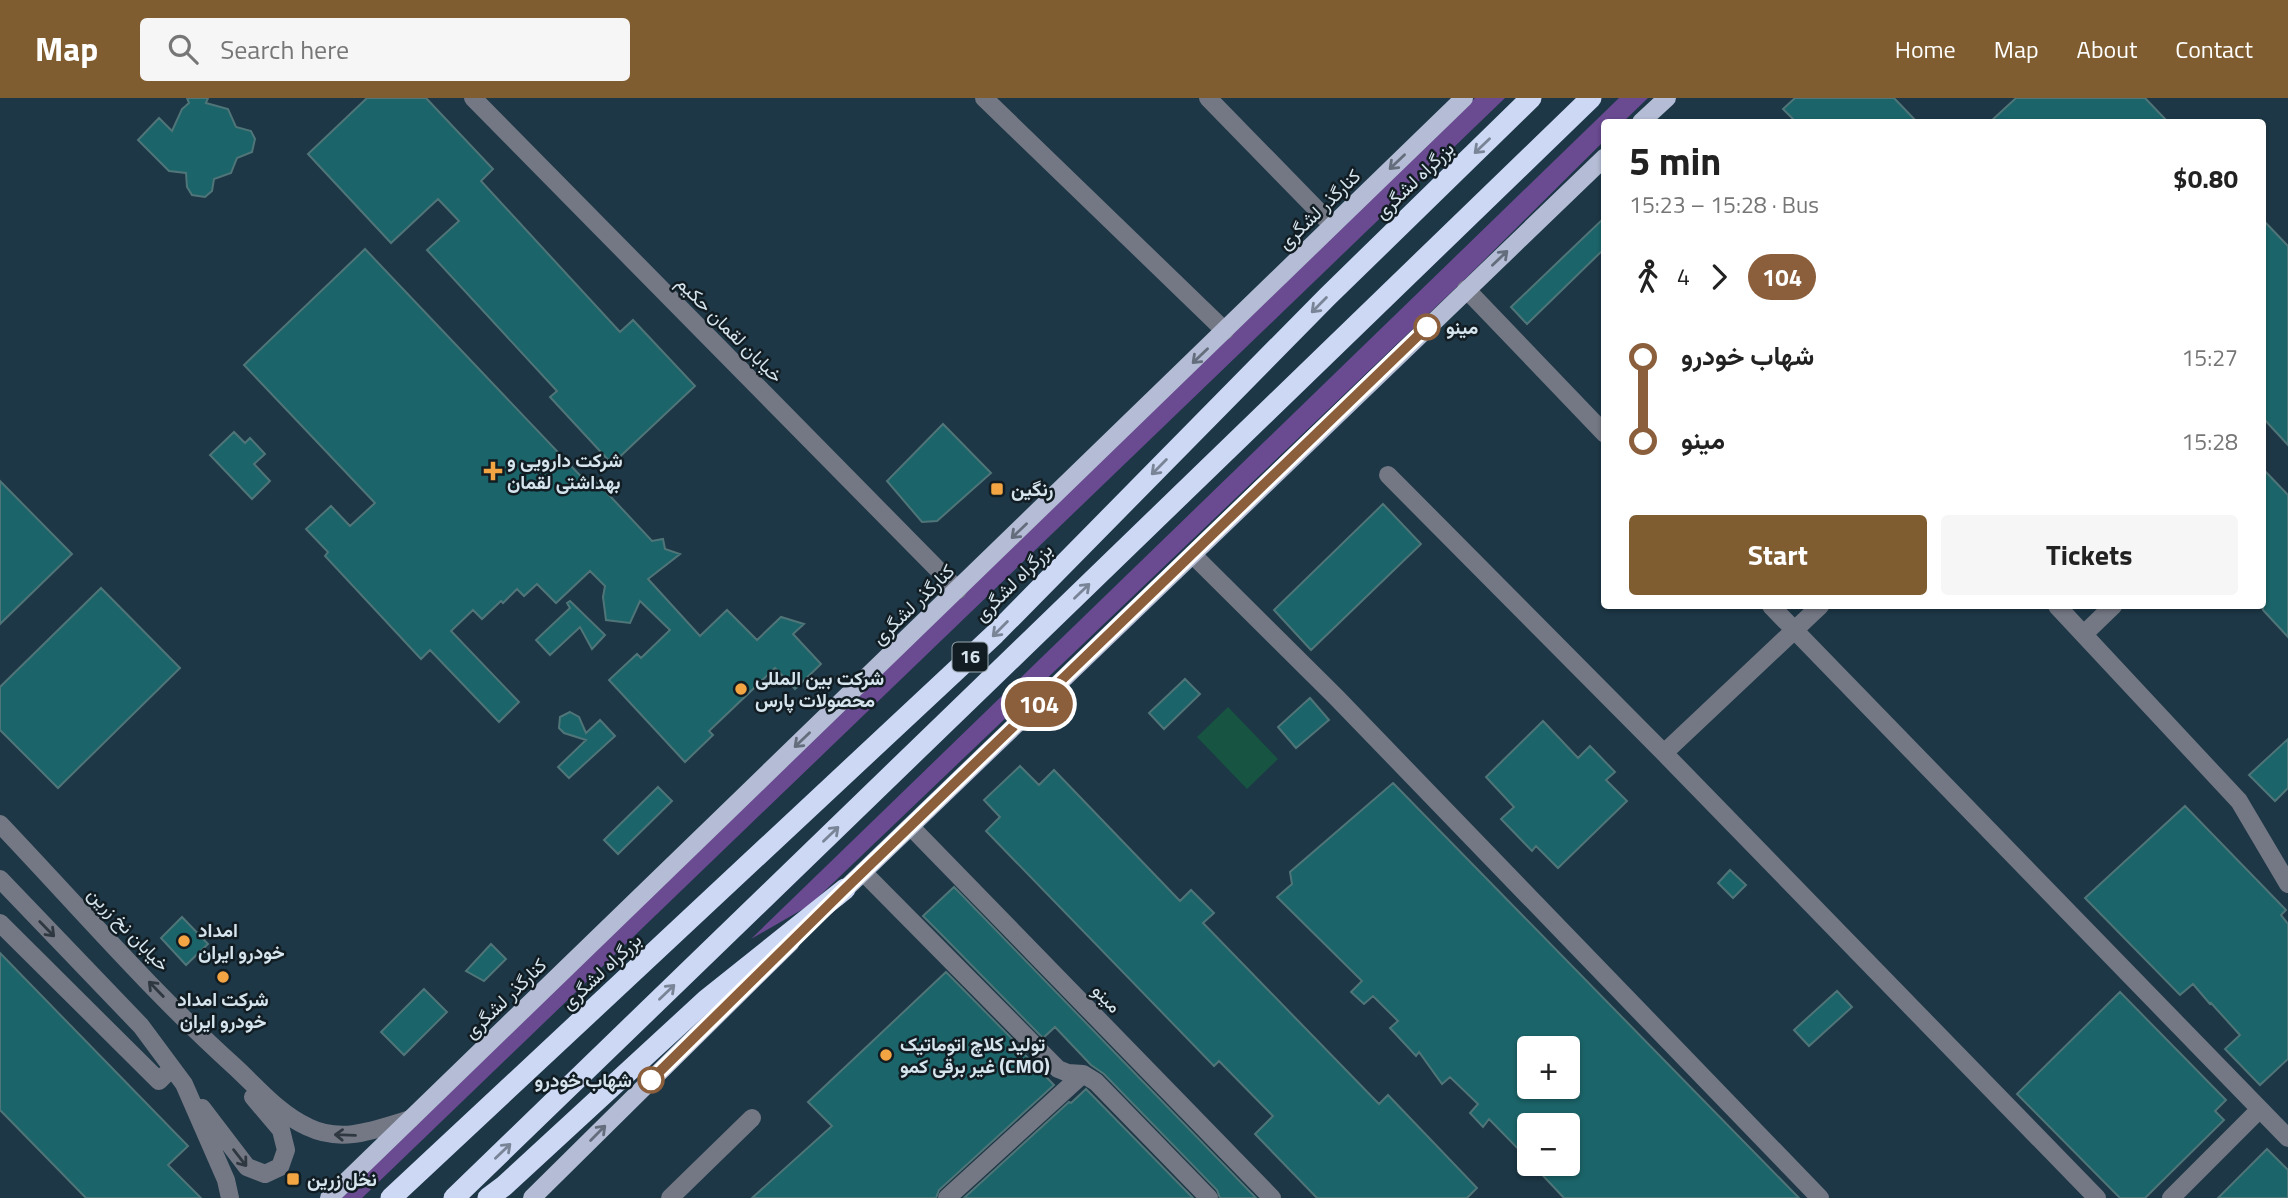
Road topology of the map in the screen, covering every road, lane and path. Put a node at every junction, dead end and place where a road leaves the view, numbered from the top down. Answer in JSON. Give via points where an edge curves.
{"nodes":[{"id":1,"x":473,"y":98,"type":"edge"},
{"id":2,"x":984,"y":98,"type":"edge"},
{"id":3,"x":1208,"y":98,"type":"edge"},
{"id":4,"x":1464,"y":98,"type":"edge"},
{"id":5,"x":1531,"y":98,"type":"edge"},
{"id":6,"x":1591,"y":98,"type":"edge"},
{"id":7,"x":1667,"y":98,"type":"edge"},
{"id":8,"x":1644,"y":119,"type":"edge"},
{"id":9,"x":1601,"y":161,"type":"edge"},
{"id":10,"x":1332,"y":225,"type":"junction"},
{"id":11,"x":1466,"y":289,"type":"junction"},
{"id":12,"x":1225,"y":331,"type":"junction"},
{"id":13,"x":1601,"y":430,"type":"edge"},
{"id":14,"x":1388,"y":475,"type":"dead end"},
{"id":15,"x":1193,"y":555,"type":"junction"},
{"id":16,"x":958,"y":590,"type":"junction"},
{"id":17,"x":1774,"y":609,"type":"edge"},
{"id":18,"x":1817,"y":609,"type":"edge"},
{"id":19,"x":2060,"y":609,"type":"edge"},
{"id":20,"x":2110,"y":609,"type":"edge"},
{"id":21,"x":1795,"y":630,"type":"junction"},
{"id":22,"x":2084,"y":634,"type":"junction"},
{"id":23,"x":1664,"y":753,"type":"junction"},
{"id":24,"x":0,"y":824,"type":"edge"},
{"id":25,"x":911,"y":827,"type":"junction"},
{"id":26,"x":863,"y":872,"type":"junction"},
{"id":27,"x":0,"y":879,"type":"edge"},
{"id":28,"x":2288,"y":884,"type":"edge"},
{"id":29,"x":845,"y":889,"type":"junction"},
{"id":30,"x":0,"y":923,"type":"edge"},
{"id":31,"x":203,"y":1038,"type":"junction"},
{"id":32,"x":172,"y":1068,"type":"junction"},
{"id":33,"x":1083,"y":1074,"type":"junction"},
{"id":34,"x":184,"y":1084,"type":"junction"},
{"id":35,"x":2260,"y":1109,"type":"junction"},
{"id":36,"x":752,"y":1118,"type":"dead end"},
{"id":37,"x":411,"y":1119,"type":"junction"},
{"id":38,"x":2284,"y":1126,"type":"edge"},
{"id":39,"x":230,"y":1198,"type":"edge"},
{"id":40,"x":330,"y":1198,"type":"edge"},
{"id":41,"x":391,"y":1198,"type":"edge"},
{"id":42,"x":454,"y":1198,"type":"edge"},
{"id":43,"x":488,"y":1198,"type":"edge"},
{"id":44,"x":532,"y":1198,"type":"edge"},
{"id":45,"x":670,"y":1198,"type":"edge"},
{"id":46,"x":947,"y":1198,"type":"edge"},
{"id":47,"x":1209,"y":1198,"type":"edge"},
{"id":48,"x":1272,"y":1198,"type":"edge"},
{"id":49,"x":1820,"y":1198,"type":"edge"},
{"id":50,"x":2097,"y":1198,"type":"edge"},
{"id":51,"x":2171,"y":1198,"type":"edge"}],
"edges":[{"from":1,"to":16,"type":"street","name":"خیابان لقمان حکیم"},
{"from":2,"to":12,"type":"street"},
{"from":3,"to":10,"type":"street"},
{"from":4,"to":10,"type":"main road","name":"کنارگذر لشگری","one_way":true},
{"from":5,"to":41,"type":"highway","name":"بزرگراه لشگری","number":"16","one_way":true,"via":[[1327,297],[995,634]]},
{"from":42,"to":6,"type":"highway","number":"16","one_way":true},
{"from":7,"to":8,"type":"main road"},
{"from":11,"to":9,"type":"main road","one_way":true},
{"from":10,"to":12,"type":"main road","name":"کنارگذر لشگری"},
{"from":11,"to":13,"type":"street"},
{"from":11,"to":15,"type":"main road"},
{"from":12,"to":16,"type":"main road","name":"کنارگذر لشگری","one_way":true},
{"from":14,"to":23,"type":"street"},
{"from":15,"to":25,"type":"main road"},
{"from":15,"to":49,"type":"street"},
{"from":16,"to":37,"type":"main road","name":"کنارگذر لشگری","one_way":true},
{"from":17,"to":21,"type":"street"},
{"from":18,"to":21,"type":"street"},
{"from":19,"to":22,"type":"street"},
{"from":20,"to":22,"type":"street"},
{"from":21,"to":23,"type":"street"},
{"from":21,"to":35,"type":"street"},
{"from":22,"to":28,"type":"street","via":[[2239,801]]},
{"from":23,"to":50,"type":"street"},
{"from":31,"to":24,"type":"street","name":"خیابان نخ زرین","one_way":true},
{"from":25,"to":26,"type":"main road"},
{"from":25,"to":48,"type":"street","name":"مینو"},
{"from":26,"to":29,"type":"main road"},
{"from":26,"to":33,"type":"street","via":[[1058,1069]]},
{"from":27,"to":32,"type":"street","one_way":true,"via":[[141,1026]]},
{"from":29,"to":43,"type":"highway","via":[[706,1000]]},
{"from":44,"to":29,"type":"main road","one_way":true},
{"from":30,"to":32,"type":"street","via":[[159,1081]]},
{"from":34,"to":31,"type":"street","one_way":true,"via":[[247,1167],[265,1174],[280,1167],[286,1150],[281,1130]]},
{"from":37,"to":31,"type":"street","name":"خیابان نخ زرین","one_way":true,"via":[[357,1135],[309,1128],[284,1112]]},
{"from":32,"to":34,"type":"street"},
{"from":33,"to":46,"type":"street"},
{"from":33,"to":47,"type":"street"},
{"from":34,"to":39,"type":"street"},
{"from":35,"to":38,"type":"street"},
{"from":35,"to":51,"type":"street"},
{"from":36,"to":45,"type":"street"},
{"from":37,"to":40,"type":"main road","name":"کنارگذر لشگری"}]}
